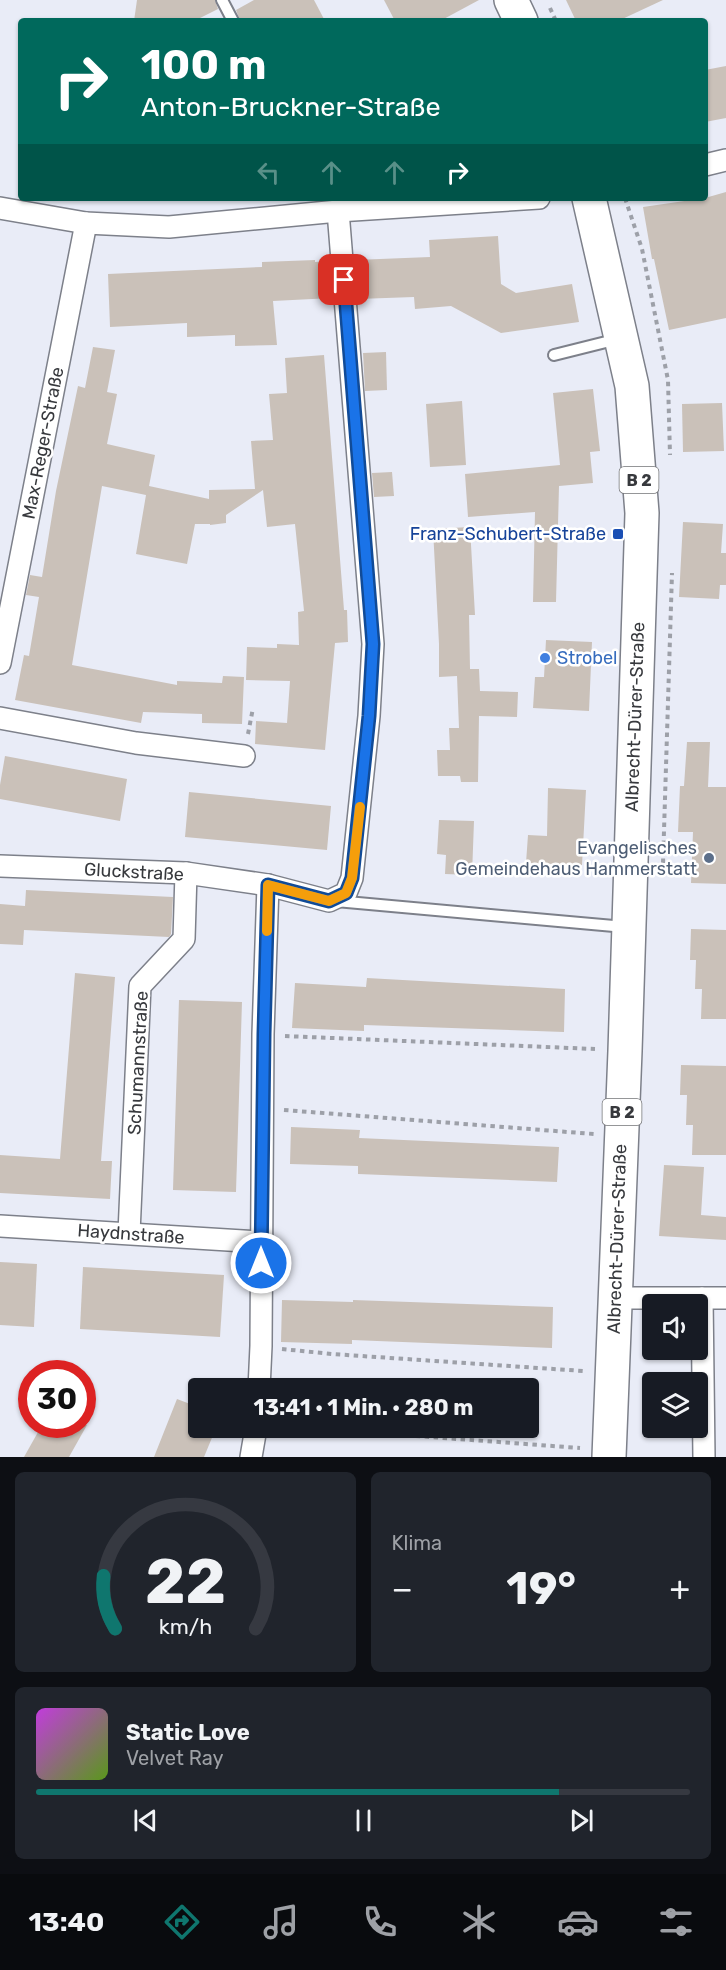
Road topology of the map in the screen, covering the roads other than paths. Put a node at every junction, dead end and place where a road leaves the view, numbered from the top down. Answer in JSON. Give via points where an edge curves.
{"nodes":[{"id":1,"x":222,"y":0,"type":"edge"},
{"id":2,"x":511,"y":0,"type":"edge"},
{"id":3,"x":231,"y":18,"type":"edge"},
{"id":4,"x":520,"y":18,"type":"edge"},
{"id":5,"x":726,"y":160,"type":"edge"},
{"id":6,"x":708,"y":164,"type":"edge"},
{"id":7,"x":496,"y":201,"type":"edge"},
{"id":8,"x":590,"y":201,"type":"edge"},
{"id":9,"x":0,"y":208,"type":"edge"},
{"id":10,"x":338,"y":212,"type":"junction"},
{"id":11,"x":86,"y":224,"type":"junction"},
{"id":12,"x":621,"y":338,"type":"junction"},
{"id":13,"x":554,"y":355,"type":"dead end"},
{"id":14,"x":0,"y":663,"type":"edge"},
{"id":15,"x":0,"y":718,"type":"edge"},
{"id":16,"x":244,"y":756,"type":"dead end"},
{"id":17,"x":0,"y":866,"type":"edge"},
{"id":18,"x":186,"y":873,"type":"junction"},
{"id":19,"x":268,"y":885,"type":"junction"},
{"id":20,"x":329,"y":901,"type":"junction"},
{"id":21,"x":629,"y":927,"type":"junction"},
{"id":22,"x":0,"y":1226,"type":"edge"},
{"id":23,"x":129,"y":1233,"type":"junction"},
{"id":24,"x":261,"y":1242,"type":"junction"},
{"id":25,"x":615,"y":1298,"type":"junction"},
{"id":26,"x":642,"y":1298,"type":"edge"},
{"id":27,"x":708,"y":1298,"type":"edge"},
{"id":28,"x":726,"y":1298,"type":"edge"},
{"id":29,"x":703,"y":1360,"type":"edge"},
{"id":30,"x":260,"y":1378,"type":"edge"},
{"id":31,"x":254,"y":1438,"type":"edge"},
{"id":32,"x":597,"y":1453,"type":"edge"},
{"id":33,"x":251,"y":1457,"type":"edge"},
{"id":34,"x":704,"y":1457,"type":"edge"}],
"edges":[{"from":1,"to":3,"type":"lane"},
{"from":2,"to":4,"type":"main road"},
{"from":5,"to":6,"type":"street"},
{"from":7,"to":10,"type":"street"},
{"from":8,"to":12,"type":"main road","name":"Albrecht-Dürer-Straße","number":"B 2"},
{"from":9,"to":11,"type":"street"},
{"from":10,"to":11,"type":"street","via":[[169,227]]},
{"from":10,"to":20,"type":"street","via":[[373,644],[352,878],[346,893]]},
{"from":11,"to":14,"type":"street","name":"Max-Reger-Straße"},
{"from":12,"to":13,"type":"lane"},
{"from":12,"to":21,"type":"main road","name":"Albrecht-Dürer-Straße","number":"B 2","via":[[632,386],[642,513]]},
{"from":15,"to":16,"type":"street","via":[[136,743]]},
{"from":17,"to":18,"type":"street","name":"Gluckstraße"},
{"from":18,"to":19,"type":"street","name":"Gluckstraße"},
{"from":18,"to":23,"type":"street","name":"Schumannstraße","via":[[184,939],[140,986]]},
{"from":19,"to":20,"type":"street","name":"Gluckstraße"},
{"from":19,"to":24,"type":"street"},
{"from":20,"to":21,"type":"lane"},
{"from":21,"to":25,"type":"main road","name":"Albrecht-Dürer-Straße","number":"B 2"},
{"from":22,"to":23,"type":"street","name":"Haydnstraße"},
{"from":23,"to":24,"type":"street","name":"Haydnstraße"},
{"from":24,"to":30,"type":"street"},
{"from":25,"to":26,"type":"street"},
{"from":25,"to":32,"type":"main road","name":"Albrecht-Dürer-Straße","number":"B 2"},
{"from":27,"to":28,"type":"street"},
{"from":29,"to":34,"type":"street"},
{"from":31,"to":33,"type":"street"}]}
